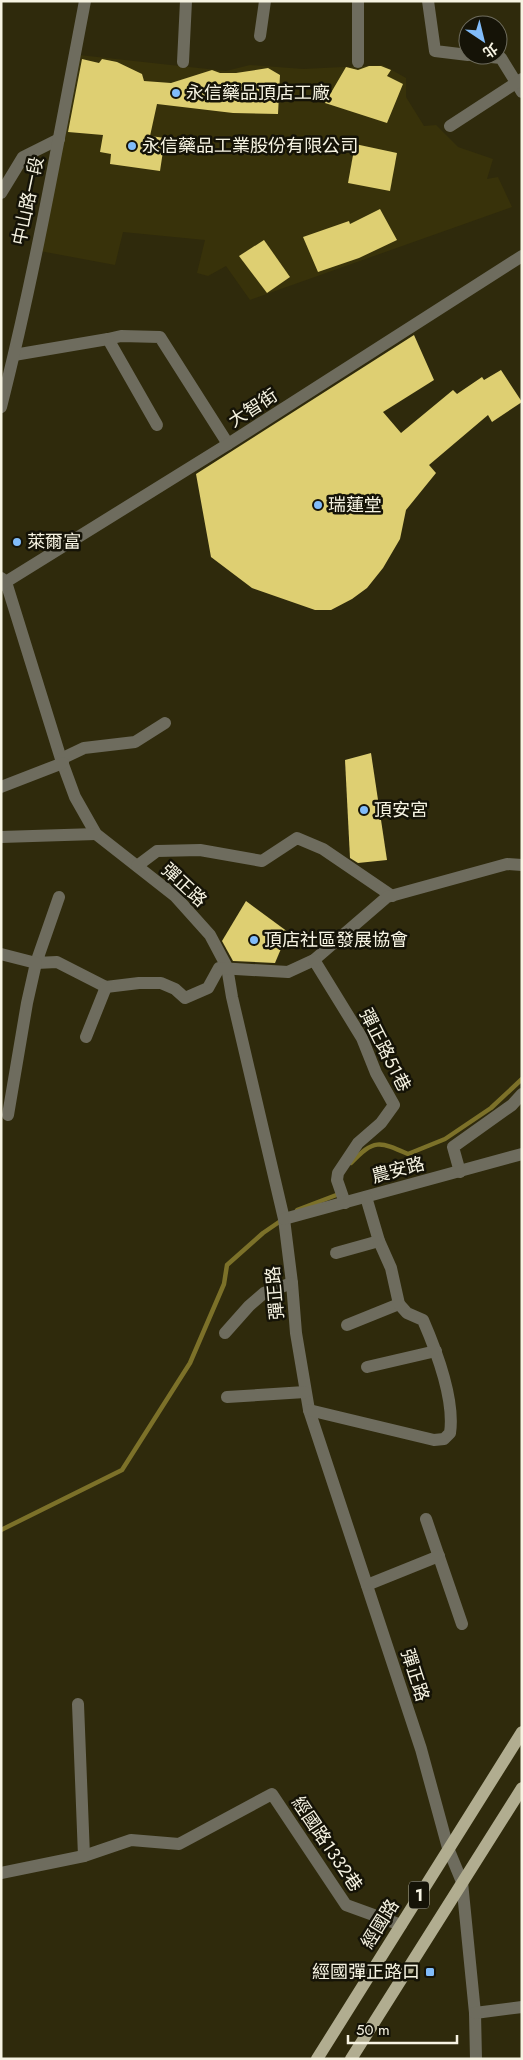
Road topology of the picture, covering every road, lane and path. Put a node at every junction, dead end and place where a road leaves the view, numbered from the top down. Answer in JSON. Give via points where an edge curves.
{"nodes":[{"id":1,"x":86,"y":1,"type":"edge"},
{"id":2,"x":186,"y":1,"type":"edge"},
{"id":3,"x":265,"y":1,"type":"edge"},
{"id":4,"x":358,"y":1,"type":"edge"},
{"id":5,"x":428,"y":1,"type":"edge"},
{"id":6,"x":260,"y":36,"type":"dead end"},
{"id":7,"x":458,"y":54,"type":"edge"},
{"id":8,"x":183,"y":62,"type":"dead end"},
{"id":9,"x":358,"y":62,"type":"dead end"},
{"id":10,"x":505,"y":65,"type":"edge"},
{"id":11,"x":520,"y":84,"type":"edge"},
{"id":12,"x":450,"y":126,"type":"dead end"},
{"id":13,"x":59,"y":140,"type":"junction"},
{"id":14,"x":1,"y":193,"type":"edge"},
{"id":15,"x":522,"y":256,"type":"edge"},
{"id":16,"x":108,"y":339,"type":"junction"},
{"id":17,"x":14,"y":355,"type":"junction"},
{"id":18,"x":1,"y":407,"type":"edge"},
{"id":19,"x":157,"y":425,"type":"dead end"},
{"id":20,"x":228,"y":444,"type":"junction"},
{"id":21,"x":3,"y":582,"type":"edge"},
{"id":22,"x":165,"y":723,"type":"dead end"},
{"id":23,"x":62,"y":761,"type":"junction"},
{"id":24,"x":1,"y":788,"type":"edge"},
{"id":25,"x":96,"y":834,"type":"junction"},
{"id":26,"x":1,"y":838,"type":"edge"},
{"id":27,"x":522,"y":865,"type":"edge"},
{"id":28,"x":137,"y":866,"type":"junction"},
{"id":29,"x":392,"y":896,"type":"junction"},
{"id":30,"x":59,"y":897,"type":"dead end"},
{"id":31,"x":1,"y":954,"type":"edge"},
{"id":32,"x":314,"y":960,"type":"junction"},
{"id":33,"x":36,"y":963,"type":"junction"},
{"id":34,"x":227,"y":967,"type":"junction"},
{"id":35,"x":106,"y":987,"type":"junction"},
{"id":36,"x":86,"y":1037,"type":"dead end"},
{"id":37,"x":522,"y":1094,"type":"edge"},
{"id":38,"x":8,"y":1115,"type":"dead end"},
{"id":39,"x":522,"y":1154,"type":"edge"},
{"id":40,"x":460,"y":1172,"type":"junction"},
{"id":41,"x":366,"y":1197,"type":"junction"},
{"id":42,"x":345,"y":1203,"type":"junction"},
{"id":43,"x":284,"y":1219,"type":"junction"},
{"id":44,"x":378,"y":1241,"type":"junction"},
{"id":45,"x":336,"y":1253,"type":"dead end"},
{"id":46,"x":292,"y":1282,"type":"junction"},
{"id":47,"x":399,"y":1304,"type":"junction"},
{"id":48,"x":347,"y":1325,"type":"dead end"},
{"id":49,"x":225,"y":1333,"type":"dead end"},
{"id":50,"x":436,"y":1351,"type":"junction"},
{"id":51,"x":367,"y":1367,"type":"dead end"},
{"id":52,"x":305,"y":1392,"type":"junction"},
{"id":53,"x":228,"y":1397,"type":"dead end"},
{"id":54,"x":309,"y":1410,"type":"junction"},
{"id":55,"x":426,"y":1519,"type":"dead end"},
{"id":56,"x":439,"y":1556,"type":"junction"},
{"id":57,"x":367,"y":1585,"type":"junction"},
{"id":58,"x":462,"y":1624,"type":"dead end"},
{"id":59,"x":78,"y":1704,"type":"dead end"},
{"id":60,"x":522,"y":1732,"type":"edge"},
{"id":61,"x":522,"y":1788,"type":"edge"},
{"id":62,"x":448,"y":1848,"type":"junction"},
{"id":63,"x":84,"y":1856,"type":"junction"},
{"id":64,"x":1,"y":1873,"type":"edge"},
{"id":65,"x":462,"y":1882,"type":"junction"},
{"id":66,"x":400,"y":1925,"type":"junction"},
{"id":67,"x":522,"y":2007,"type":"edge"},
{"id":68,"x":475,"y":2013,"type":"junction"},
{"id":69,"x":317,"y":2059,"type":"edge"},
{"id":70,"x":351,"y":2059,"type":"edge"},
{"id":71,"x":476,"y":2059,"type":"edge"}],
"edges":[{"from":1,"to":13,"type":"street","name":"中山路一段"},
{"from":2,"to":8,"type":"street"},
{"from":3,"to":6,"type":"street"},
{"from":4,"to":9,"type":"street"},
{"from":5,"to":7,"type":"street","via":[[435,51]]},
{"from":10,"to":11,"type":"street"},
{"from":11,"to":12,"type":"street"},
{"from":13,"to":14,"type":"street","via":[[23,157]]},
{"from":13,"to":17,"type":"street","name":"中山路一段"},
{"from":15,"to":20,"type":"street","name":"大智街"},
{"from":16,"to":17,"type":"street"},
{"from":16,"to":19,"type":"street"},
{"from":16,"to":20,"type":"street","via":[[160,337]]},
{"from":17,"to":18,"type":"street","name":"中山路一段"},
{"from":20,"to":21,"type":"street","name":"大智街"},
{"from":21,"to":23,"type":"street","name":"彈正路"},
{"from":22,"to":23,"type":"street","via":[[135,742],[84,748]]},
{"from":23,"to":24,"type":"street"},
{"from":23,"to":25,"type":"street","name":"彈正路","via":[[75,797]]},
{"from":25,"to":26,"type":"street"},
{"from":25,"to":28,"type":"street","name":"彈正路"},
{"from":27,"to":29,"type":"street","via":[[507,864]]},
{"from":28,"to":29,"type":"street","via":[[157,851],[200,850],[262,861],[297,838],[323,849]]},
{"from":28,"to":34,"type":"street","name":"彈正路","via":[[175,896],[210,935]]},
{"from":29,"to":32,"type":"street"},
{"from":30,"to":33,"type":"street"},
{"from":31,"to":33,"type":"street"},
{"from":32,"to":34,"type":"street","via":[[288,972]]},
{"from":32,"to":42,"type":"street","name":"彈正路51巷","via":[[362,1038],[394,1105],[381,1123],[358,1144],[338,1173],[337,1180]]},
{"from":33,"to":35,"type":"street","via":[[57,962]]},
{"from":33,"to":38,"type":"street"},
{"from":34,"to":35,"type":"street","via":[[218,968],[208,988],[185,998],[161,983]]},
{"from":34,"to":43,"type":"street","name":"彈正路"},
{"from":35,"to":36,"type":"street"},
{"from":37,"to":40,"type":"street","via":[[512,1105],[454,1147]]},
{"from":39,"to":40,"type":"street","name":"農安路"},
{"from":40,"to":41,"type":"street","name":"農安路"},
{"from":41,"to":42,"type":"street","name":"農安路"},
{"from":41,"to":44,"type":"street"},
{"from":42,"to":43,"type":"street","name":"農安路"},
{"from":43,"to":46,"type":"street","name":"彈正路"},
{"from":44,"to":45,"type":"street"},
{"from":44,"to":47,"type":"street","via":[[391,1268]]},
{"from":46,"to":49,"type":"street","via":[[264,1293]]},
{"from":46,"to":52,"type":"street","name":"彈正路"},
{"from":47,"to":48,"type":"street"},
{"from":47,"to":50,"type":"street","via":[[407,1313],[422,1320]]},
{"from":50,"to":51,"type":"street"},
{"from":50,"to":54,"type":"street","via":[[452,1419],[450,1433],[444,1439],[434,1440]]},
{"from":52,"to":53,"type":"street"},
{"from":52,"to":54,"type":"street","name":"彈正路"},
{"from":54,"to":57,"type":"street","name":"彈正路"},
{"from":55,"to":56,"type":"street"},
{"from":56,"to":57,"type":"street"},
{"from":56,"to":58,"type":"street"},
{"from":57,"to":62,"type":"street","name":"彈正路","via":[[421,1749]]},
{"from":59,"to":63,"type":"street"},
{"from":60,"to":62,"type":"main road","name":"經國路","number":"1"},
{"from":61,"to":65,"type":"main road","number":"1"},
{"from":62,"to":65,"type":"street","name":"彈正路"},
{"from":62,"to":66,"type":"main road","name":"經國路","number":"1"},
{"from":63,"to":64,"type":"street","name":"經國路1332巷"},
{"from":63,"to":66,"type":"street","name":"經國路1332巷","via":[[131,1840],[179,1844],[272,1794],[346,1906]]},
{"from":65,"to":68,"type":"street","name":"彈正路"},
{"from":65,"to":70,"type":"main road","number":"1"},
{"from":66,"to":69,"type":"main road","name":"經國路","number":"1"},
{"from":67,"to":68,"type":"street"},
{"from":68,"to":71,"type":"street","name":"彈正路"}]}
